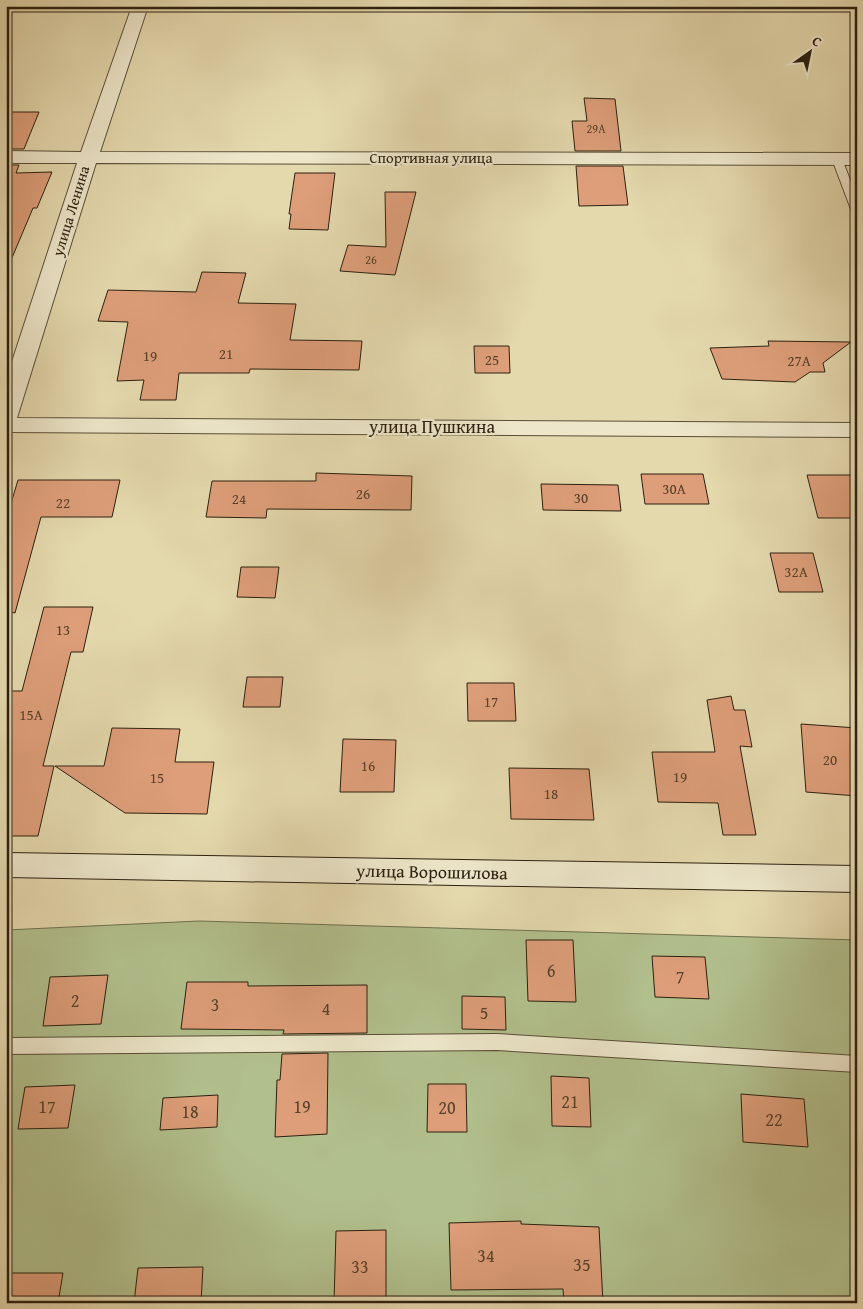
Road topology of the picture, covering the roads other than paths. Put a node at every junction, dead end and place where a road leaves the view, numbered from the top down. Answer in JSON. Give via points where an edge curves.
{"nodes":[{"id":1,"x":140,"y":6,"type":"edge"},
{"id":2,"x":6,"y":157,"type":"edge"},
{"id":3,"x":88,"y":158,"type":"junction"},
{"id":4,"x":837,"y":159,"type":"junction"},
{"id":5,"x":857,"y":159,"type":"edge"},
{"id":6,"x":857,"y":212,"type":"edge"},
{"id":7,"x":6,"y":416,"type":"edge"},
{"id":8,"x":6,"y":425,"type":"edge"},
{"id":9,"x":857,"y":430,"type":"edge"},
{"id":10,"x":6,"y":865,"type":"edge"},
{"id":11,"x":857,"y":879,"type":"edge"},
{"id":12,"x":6,"y":1046,"type":"edge"},
{"id":13,"x":857,"y":1064,"type":"edge"}],
"edges":[{"from":1,"to":3,"type":"street","name":"улица Ленина"},
{"from":2,"to":3,"type":"street","name":"Спортивная улица"},
{"from":3,"to":4,"type":"street","name":"Спортивная улица"},
{"from":3,"to":7,"type":"street","name":"улица Ленина"},
{"from":4,"to":5,"type":"street","name":"Спортивная улица"},
{"from":4,"to":6,"type":"lane"},
{"from":8,"to":9,"type":"street","name":"улица Пушкина"},
{"from":10,"to":11,"type":"street","name":"улица Ворошилова"},
{"from":12,"to":13,"type":"lane","via":[[497,1042]]}]}
